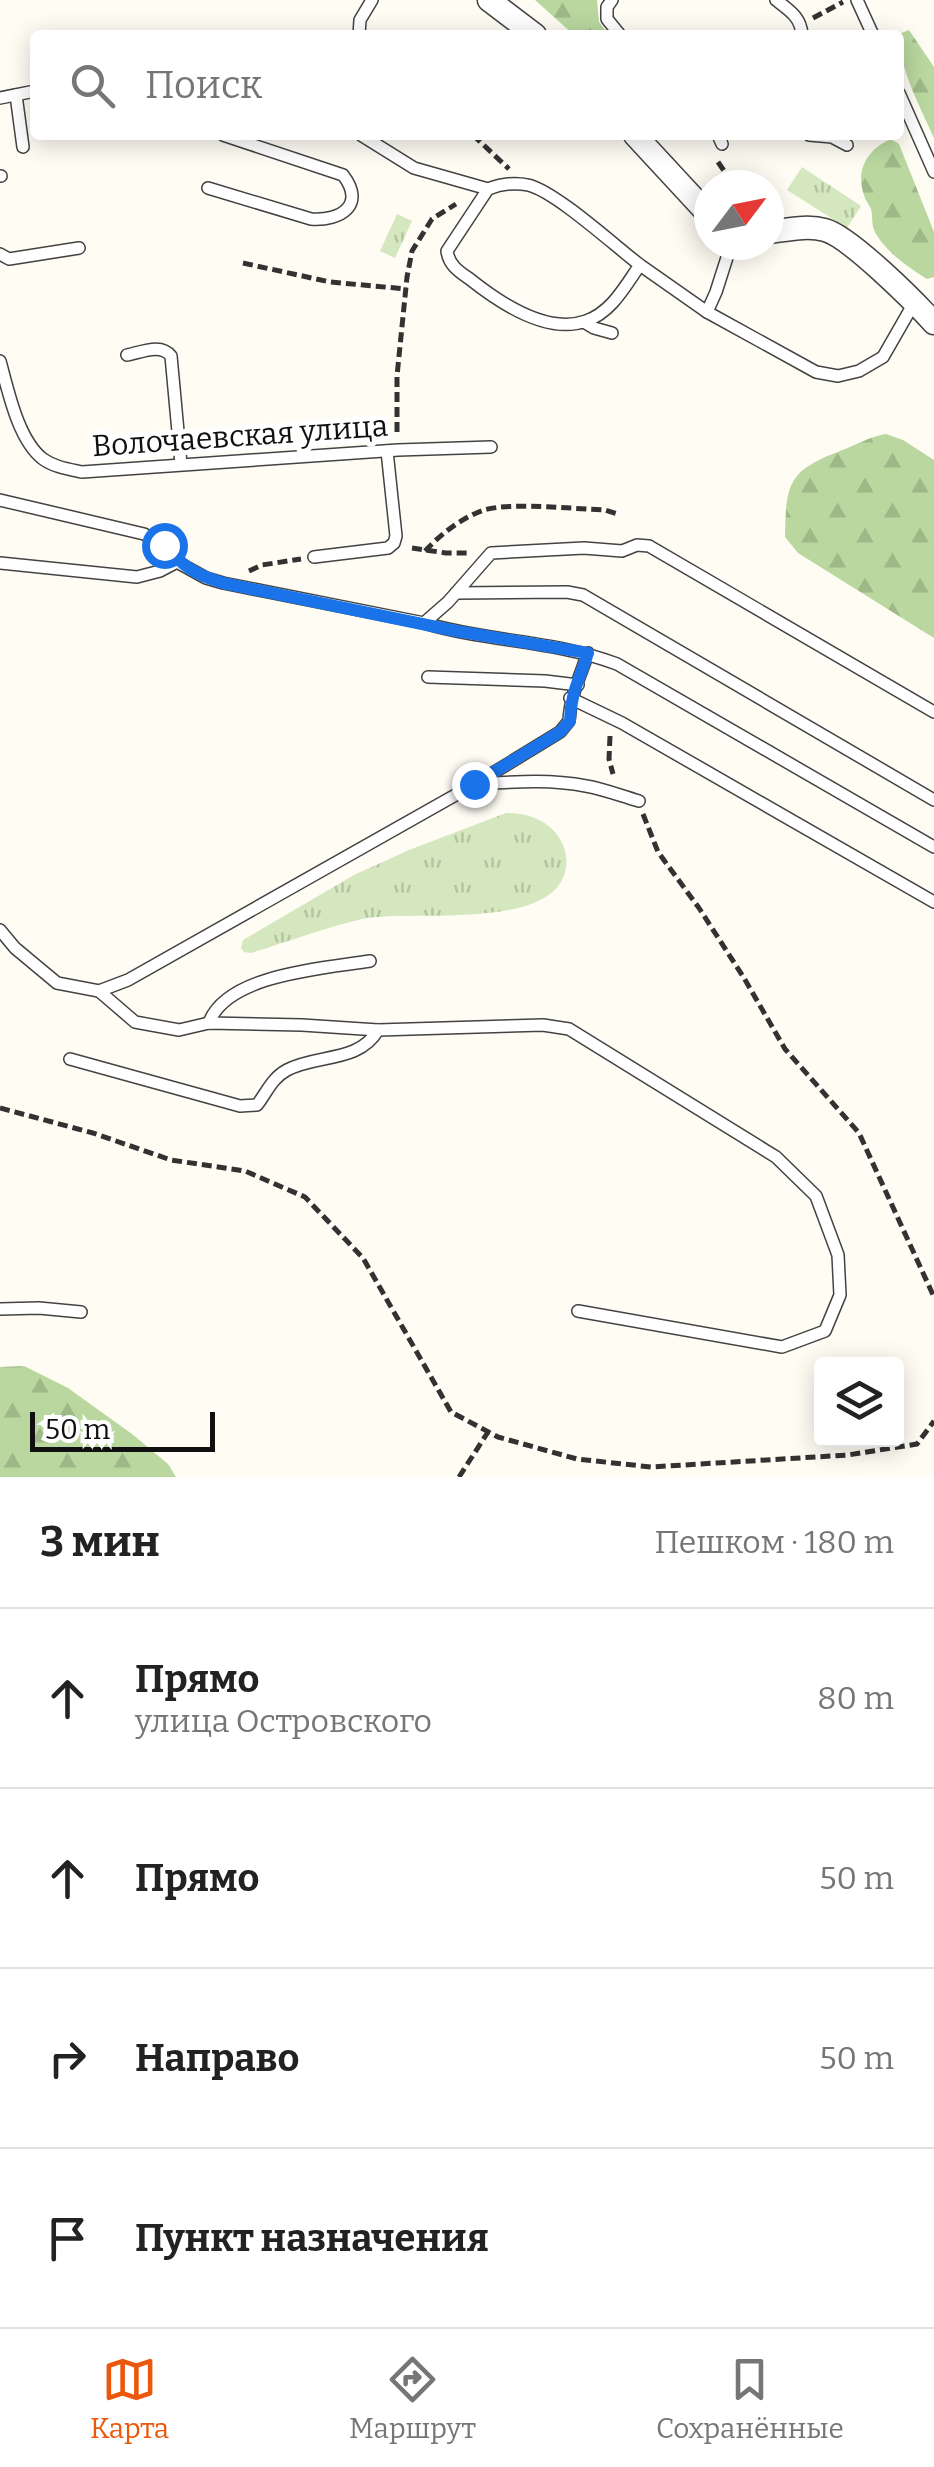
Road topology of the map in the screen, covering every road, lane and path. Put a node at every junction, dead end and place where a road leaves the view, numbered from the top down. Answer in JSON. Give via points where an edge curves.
{"nodes":[{"id":1,"x":372,"y":0,"type":"edge"},
{"id":2,"x":489,"y":0,"type":"edge"},
{"id":3,"x":612,"y":0,"type":"edge"},
{"id":4,"x":776,"y":0,"type":"edge"},
{"id":5,"x":848,"y":0,"type":"edge"},
{"id":6,"x":856,"y":0,"type":"edge"},
{"id":7,"x":802,"y":29,"type":"edge"},
{"id":8,"x":359,"y":30,"type":"edge"},
{"id":9,"x":529,"y":30,"type":"edge"},
{"id":10,"x":616,"y":30,"type":"edge"},
{"id":11,"x":871,"y":30,"type":"edge"},
{"id":12,"x":30,"y":91,"type":"edge"},
{"id":13,"x":16,"y":94,"type":"junction"},
{"id":14,"x":0,"y":98,"type":"edge"},
{"id":15,"x":904,"y":103,"type":"edge"},
{"id":16,"x":250,"y":140,"type":"edge"},
{"id":17,"x":368,"y":140,"type":"edge"},
{"id":18,"x":478,"y":140,"type":"edge"},
{"id":19,"x":641,"y":140,"type":"edge"},
{"id":20,"x":838,"y":140,"type":"edge"},
{"id":21,"x":847,"y":144,"type":"dead end"},
{"id":22,"x":23,"y":147,"type":"dead end"},
{"id":23,"x":934,"y":172,"type":"edge"},
{"id":24,"x":525,"y":184,"type":"junction"},
{"id":25,"x":208,"y":188,"type":"dead end"},
{"id":26,"x":488,"y":189,"type":"junction"},
{"id":27,"x":694,"y":199,"type":"edge"},
{"id":28,"x":784,"y":230,"type":"edge"},
{"id":29,"x":79,"y":248,"type":"dead end"},
{"id":30,"x":0,"y":254,"type":"edge"},
{"id":31,"x":726,"y":260,"type":"edge"},
{"id":32,"x":243,"y":263,"type":"dead end"},
{"id":33,"x":640,"y":265,"type":"junction"},
{"id":34,"x":406,"y":288,"type":"junction"},
{"id":35,"x":915,"y":301,"type":"junction"},
{"id":36,"x":706,"y":312,"type":"junction"},
{"id":37,"x":584,"y":322,"type":"junction"},
{"id":38,"x":934,"y":322,"type":"edge"},
{"id":39,"x":612,"y":333,"type":"dead end"},
{"id":40,"x":127,"y":354,"type":"dead end"},
{"id":41,"x":0,"y":361,"type":"edge"},
{"id":42,"x":490,"y":447,"type":"dead end"},
{"id":43,"x":392,"y":451,"type":"junction"},
{"id":44,"x":181,"y":464,"type":"junction"},
{"id":45,"x":0,"y":500,"type":"edge"},
{"id":46,"x":618,"y":514,"type":"dead end"},
{"id":47,"x":394,"y":543,"type":"junction"},
{"id":48,"x":425,"y":550,"type":"junction"},
{"id":49,"x":491,"y":553,"type":"junction"},
{"id":50,"x":314,"y":557,"type":"joint"},
{"id":51,"x":178,"y":562,"type":"junction"},
{"id":52,"x":0,"y":563,"type":"edge"},
{"id":53,"x":223,"y":583,"type":"junction"},
{"id":54,"x":456,"y":592,"type":"junction"},
{"id":55,"x":424,"y":623,"type":"junction"},
{"id":56,"x":588,"y":653,"type":"junction"},
{"id":57,"x":428,"y":676,"type":"dead end"},
{"id":58,"x":578,"y":685,"type":"junction"},
{"id":59,"x":570,"y":698,"type":"junction"},
{"id":60,"x":934,"y":712,"type":"edge"},
{"id":61,"x":611,"y":718,"type":"junction"},
{"id":62,"x":474,"y":784,"type":"junction"},
{"id":63,"x":934,"y":800,"type":"edge"},
{"id":64,"x":636,"y":801,"type":"junction"},
{"id":65,"x":934,"y":847,"type":"edge"},
{"id":66,"x":934,"y":902,"type":"edge"},
{"id":67,"x":0,"y":930,"type":"edge"},
{"id":68,"x":370,"y":962,"type":"dead end"},
{"id":69,"x":99,"y":992,"type":"junction"},
{"id":70,"x":210,"y":1023,"type":"junction"},
{"id":71,"x":378,"y":1030,"type":"junction"},
{"id":72,"x":70,"y":1059,"type":"dead end"},
{"id":73,"x":0,"y":1108,"type":"edge"},
{"id":74,"x":934,"y":1296,"type":"edge"},
{"id":75,"x":0,"y":1308,"type":"edge"},
{"id":76,"x":578,"y":1311,"type":"dead end"},
{"id":77,"x":82,"y":1312,"type":"dead end"},
{"id":78,"x":934,"y":1420,"type":"edge"},
{"id":79,"x":488,"y":1432,"type":"junction"},
{"id":80,"x":459,"y":1477,"type":"edge"}],
"edges":[{"from":1,"to":8,"type":"lane"},
{"from":2,"to":9,"type":"street"},
{"from":3,"to":10,"type":"lane","via":[[607,19]]},
{"from":4,"to":7,"type":"lane"},
{"from":5,"to":7,"type":"path"},
{"from":6,"to":11,"type":"lane"},
{"from":12,"to":13,"type":"lane"},
{"from":13,"to":14,"type":"lane"},
{"from":13,"to":22,"type":"lane"},
{"from":15,"to":23,"type":"lane"},
{"from":16,"to":25,"type":"lane","via":[[343,175],[353,195],[348,208],[341,216],[311,219]]},
{"from":17,"to":26,"type":"lane","via":[[414,168]]},
{"from":18,"to":24,"type":"path"},
{"from":19,"to":27,"type":"street"},
{"from":20,"to":21,"type":"lane"},
{"from":24,"to":26,"type":"lane"},
{"from":24,"to":33,"type":"lane","via":[[547,192]]},
{"from":26,"to":34,"type":"path","via":[[427,225],[412,250]]},
{"from":26,"to":37,"type":"lane","via":[[448,247],[449,262],[531,318]]},
{"from":28,"to":35,"type":"street","via":[[840,236]]},
{"from":29,"to":30,"type":"lane","via":[[10,259]]},
{"from":31,"to":36,"type":"lane"},
{"from":32,"to":34,"type":"path","via":[[330,282]]},
{"from":33,"to":36,"type":"lane"},
{"from":33,"to":37,"type":"lane","via":[[609,308]]},
{"from":34,"to":43,"type":"path"},
{"from":35,"to":36,"type":"lane","via":[[883,357],[838,376],[816,372]]},
{"from":35,"to":38,"type":"street"},
{"from":37,"to":39,"type":"lane"},
{"from":40,"to":44,"type":"lane","via":[[160,349],[171,356]]},
{"from":41,"to":44,"type":"lane","name":"Волочаевская улица","via":[[31,447],[59,468]]},
{"from":42,"to":43,"type":"lane","name":"Волочаевская улица"},
{"from":43,"to":44,"type":"lane","name":"Волочаевская улица"},
{"from":43,"to":47,"type":"lane"},
{"from":45,"to":51,"type":"lane","via":[[144,534]]},
{"from":46,"to":48,"type":"path","via":[[487,509]]},
{"from":47,"to":48,"type":"path"},
{"from":47,"to":50,"type":"lane"},
{"from":48,"to":49,"type":"path"},
{"from":49,"to":54,"type":"lane"},
{"from":49,"to":60,"type":"lane","via":[[649,546]]},
{"from":50,"to":53,"type":"path","via":[[262,565]]},
{"from":51,"to":52,"type":"lane","via":[[136,576]]},
{"from":51,"to":53,"type":"lane"},
{"from":53,"to":55,"type":"lane"},
{"from":54,"to":55,"type":"lane"},
{"from":54,"to":63,"type":"lane","via":[[584,595]]},
{"from":55,"to":56,"type":"lane"},
{"from":56,"to":58,"type":"lane"},
{"from":56,"to":65,"type":"lane"},
{"from":57,"to":58,"type":"lane"},
{"from":58,"to":59,"type":"lane"},
{"from":59,"to":61,"type":"lane"},
{"from":59,"to":62,"type":"lane","via":[[570,721],[560,732]]},
{"from":61,"to":64,"type":"path","via":[[611,769]]},
{"from":61,"to":66,"type":"lane"},
{"from":62,"to":64,"type":"lane","via":[[557,782]]},
{"from":62,"to":69,"type":"lane"},
{"from":64,"to":74,"type":"path","via":[[658,852],[786,1049],[859,1133]]},
{"from":67,"to":69,"type":"lane","via":[[58,983]]},
{"from":68,"to":70,"type":"lane","via":[[250,985]]},
{"from":69,"to":70,"type":"lane","via":[[136,1022],[178,1030]]},
{"from":70,"to":71,"type":"lane"},
{"from":71,"to":72,"type":"lane","via":[[348,1053],[283,1072],[257,1105],[248,1106]]},
{"from":71,"to":76,"type":"lane","via":[[569,1029],[776,1157],[816,1196],[838,1255],[840,1295],[825,1331],[782,1347]]},
{"from":73,"to":79,"type":"path","via":[[172,1160],[245,1171],[306,1197],[364,1258],[451,1412]]},
{"from":75,"to":77,"type":"lane"},
{"from":78,"to":79,"type":"path","via":[[918,1444],[651,1467],[577,1459]]},
{"from":79,"to":80,"type":"path"}]}
